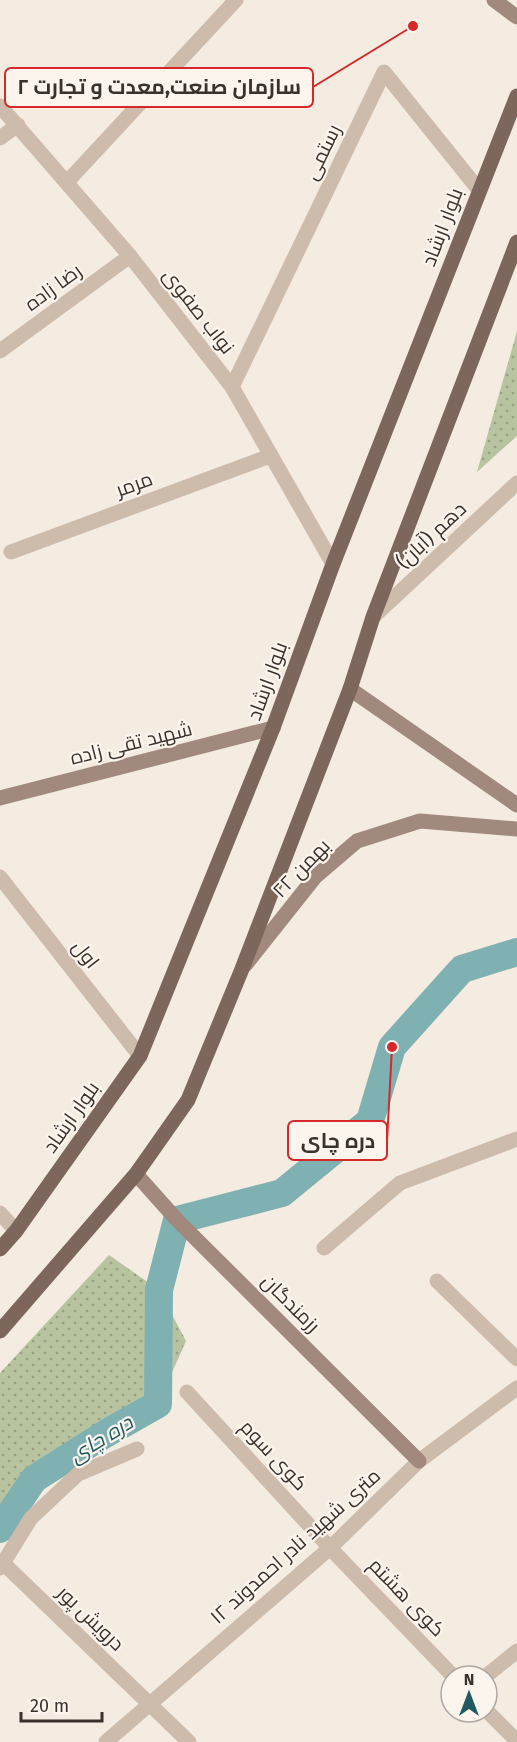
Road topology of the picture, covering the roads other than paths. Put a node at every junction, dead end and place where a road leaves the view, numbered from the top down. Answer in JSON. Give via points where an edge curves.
{"nodes":[{"id":1,"x":236,"y":0,"type":"edge"},
{"id":2,"x":494,"y":0,"type":"edge"},
{"id":3,"x":517,"y":17,"type":"edge"},
{"id":4,"x":517,"y":96,"type":"edge"},
{"id":5,"x":0,"y":106,"type":"edge"},
{"id":6,"x":18,"y":125,"type":"junction"},
{"id":7,"x":0,"y":138,"type":"edge"},
{"id":8,"x":67,"y":182,"type":"junction"},
{"id":9,"x":479,"y":190,"type":"junction"},
{"id":10,"x":517,"y":242,"type":"edge"},
{"id":11,"x":130,"y":256,"type":"junction"},
{"id":12,"x":0,"y":351,"type":"edge"},
{"id":13,"x":232,"y":387,"type":"junction"},
{"id":14,"x":270,"y":456,"type":"junction"},
{"id":15,"x":517,"y":483,"type":"edge"},
{"id":16,"x":11,"y":552,"type":"dead end"},
{"id":17,"x":333,"y":564,"type":"junction"},
{"id":18,"x":373,"y":617,"type":"junction"},
{"id":19,"x":350,"y":689,"type":"junction"},
{"id":20,"x":273,"y":728,"type":"junction"},
{"id":21,"x":2,"y":795,"type":"edge"},
{"id":22,"x":517,"y":805,"type":"edge"},
{"id":23,"x":517,"y":829,"type":"edge"},
{"id":24,"x":0,"y":878,"type":"edge"},
{"id":25,"x":242,"y":969,"type":"junction"},
{"id":26,"x":140,"y":1056,"type":"junction"},
{"id":27,"x":517,"y":1140,"type":"edge"},
{"id":28,"x":136,"y":1174,"type":"junction"},
{"id":29,"x":0,"y":1213,"type":"edge"},
{"id":30,"x":16,"y":1231,"type":"junction"},
{"id":31,"x":324,"y":1248,"type":"dead end"},
{"id":32,"x":0,"y":1250,"type":"edge"},
{"id":33,"x":436,"y":1281,"type":"dead end"},
{"id":34,"x":0,"y":1331,"type":"edge"},
{"id":35,"x":517,"y":1359,"type":"edge"},
{"id":36,"x":517,"y":1388,"type":"edge"},
{"id":37,"x":187,"y":1392,"type":"dead end"},
{"id":38,"x":137,"y":1449,"type":"dead end"},
{"id":39,"x":419,"y":1461,"type":"junction"},
{"id":40,"x":330,"y":1548,"type":"junction"},
{"id":41,"x":2,"y":1566,"type":"edge"},
{"id":42,"x":517,"y":1651,"type":"edge"},
{"id":43,"x":441,"y":1664,"type":"edge"},
{"id":44,"x":499,"y":1666,"type":"edge"},
{"id":45,"x":150,"y":1703,"type":"junction"},
{"id":46,"x":499,"y":1723,"type":"edge"},
{"id":47,"x":517,"y":1741,"type":"edge"},
{"id":48,"x":106,"y":1742,"type":"edge"},
{"id":49,"x":189,"y":1742,"type":"edge"}],
"edges":[{"from":1,"to":8,"type":"street"},
{"from":2,"to":3,"type":"street"},
{"from":4,"to":9,"type":"main road","name":"بلوار ارشاد"},
{"from":5,"to":6,"type":"street","name":"نواب صفوی"},
{"from":6,"to":7,"type":"street"},
{"from":6,"to":8,"type":"street","name":"نواب صفوی"},
{"from":8,"to":11,"type":"street","name":"نواب صفوی"},
{"from":9,"to":13,"type":"street","name":"رستمی","via":[[384,72]]},
{"from":9,"to":17,"type":"main road","name":"بلوار ارشاد"},
{"from":10,"to":18,"type":"main road"},
{"from":11,"to":12,"type":"street","name":"رضا زاده"},
{"from":11,"to":13,"type":"street","name":"نواب صفوی"},
{"from":13,"to":14,"type":"street","name":"نواب صفوی"},
{"from":14,"to":16,"type":"street","name":"مرمر"},
{"from":14,"to":17,"type":"street","name":"نواب صفوی"},
{"from":15,"to":18,"type":"street","name":"دهم (آبان)"},
{"from":17,"to":20,"type":"main road","name":"بلوار ارشاد"},
{"from":18,"to":19,"type":"main road"},
{"from":19,"to":22,"type":"street"},
{"from":19,"to":25,"type":"main road"},
{"from":20,"to":21,"type":"street","name":"شهید تقی زاده"},
{"from":20,"to":26,"type":"main road","name":"بلوار ارشاد"},
{"from":23,"to":25,"type":"street","name":"۲۲ بهمن","via":[[420,821],[357,841],[315,877]]},
{"from":24,"to":26,"type":"street","name":"اول"},
{"from":25,"to":28,"type":"main road","via":[[188,1100]]},
{"from":26,"to":30,"type":"main road","name":"بلوار ارشاد"},
{"from":27,"to":31,"type":"street","via":[[400,1184]]},
{"from":28,"to":34,"type":"main road"},
{"from":28,"to":39,"type":"street","name":"رزمندگان","via":[[177,1220]]},
{"from":29,"to":30,"type":"street"},
{"from":30,"to":32,"type":"main road","name":"بلوار ارشاد"},
{"from":33,"to":35,"type":"street"},
{"from":36,"to":39,"type":"street","name":"۱۲ متری شهید نادر احمدوند"},
{"from":37,"to":40,"type":"street","name":"کوی سوم"},
{"from":38,"to":41,"type":"street","via":[[78,1474],[31,1518]]},
{"from":39,"to":40,"type":"street","name":"۱۲ متری شهید نادر احمدوند"},
{"from":40,"to":43,"type":"street","name":"کوی هشتم"},
{"from":40,"to":45,"type":"street","name":"۱۲ متری شهید نادر احمدوند"},
{"from":41,"to":45,"type":"street","name":"درویش پور"},
{"from":42,"to":44,"type":"street"},
{"from":45,"to":48,"type":"street","name":"۱۲ متری شهید نادر احمدوند"},
{"from":45,"to":49,"type":"street","name":"درویش پور"},
{"from":46,"to":47,"type":"street"}]}
